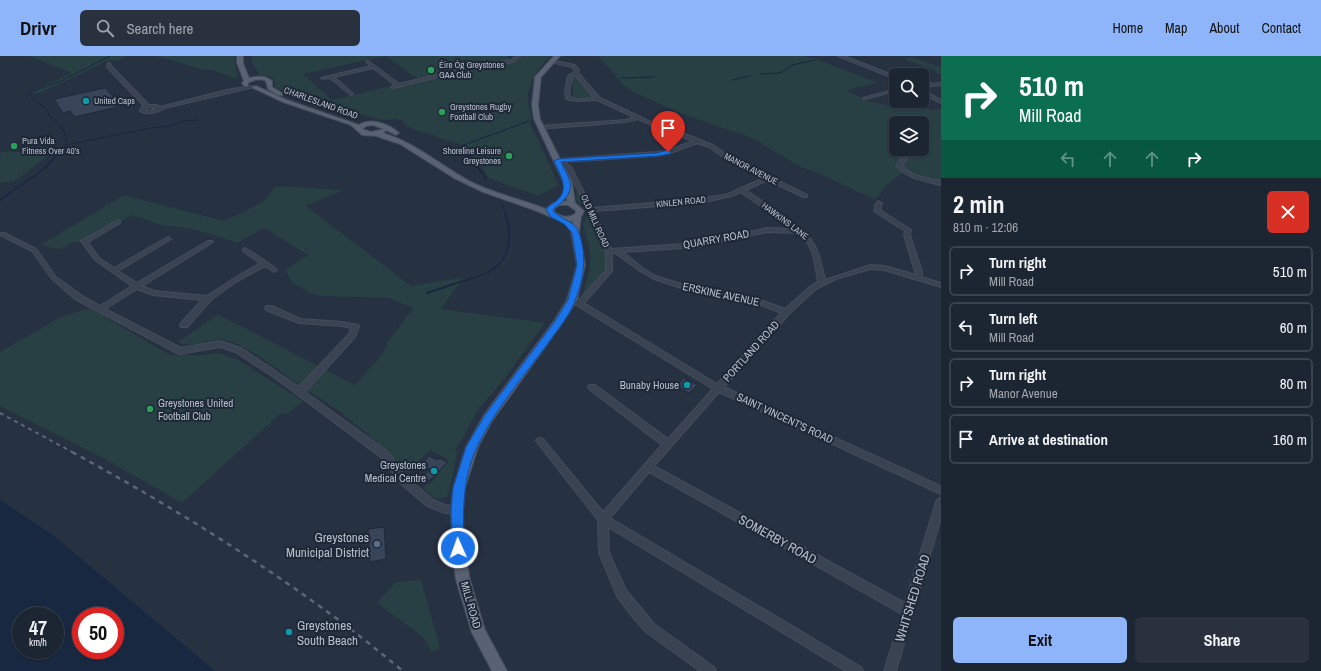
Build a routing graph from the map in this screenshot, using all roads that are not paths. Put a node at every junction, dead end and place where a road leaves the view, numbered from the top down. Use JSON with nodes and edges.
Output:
{"nodes":[{"id":1,"x":240,"y":56,"type":"edge"},
{"id":2,"x":519,"y":56,"type":"edge"},
{"id":3,"x":557,"y":56,"type":"edge"},
{"id":4,"x":840,"y":56,"type":"edge"},
{"id":5,"x":551,"y":61,"type":"junction"},
{"id":6,"x":368,"y":62,"type":"dead end"},
{"id":7,"x":109,"y":64,"type":"dead end"},
{"id":8,"x":373,"y":67,"type":"junction"},
{"id":9,"x":576,"y":73,"type":"junction"},
{"id":10,"x":889,"y":74,"type":"edge"},
{"id":11,"x":253,"y":75,"type":"dead end"},
{"id":12,"x":331,"y":76,"type":"junction"},
{"id":13,"x":261,"y":78,"type":"junction"},
{"id":14,"x":323,"y":78,"type":"dead end"},
{"id":15,"x":246,"y":82,"type":"junction"},
{"id":16,"x":929,"y":83,"type":"edge"},
{"id":17,"x":268,"y":84,"type":"junction"},
{"id":18,"x":941,"y":84,"type":"edge"},
{"id":19,"x":929,"y":85,"type":"edge"},
{"id":20,"x":932,"y":85,"type":"junction"},
{"id":21,"x":399,"y":86,"type":"junction"},
{"id":22,"x":253,"y":87,"type":"junction"},
{"id":23,"x":393,"y":87,"type":"dead end"},
{"id":24,"x":889,"y":92,"type":"edge"},
{"id":25,"x":351,"y":94,"type":"dead end"},
{"id":26,"x":929,"y":96,"type":"edge"},
{"id":27,"x":865,"y":98,"type":"dead end"},
{"id":28,"x":598,"y":99,"type":"junction"},
{"id":29,"x":941,"y":102,"type":"edge"},
{"id":30,"x":157,"y":108,"type":"junction"},
{"id":31,"x":637,"y":118,"type":"junction"},
{"id":32,"x":371,"y":123,"type":"junction"},
{"id":33,"x":653,"y":124,"type":"dead end"},
{"id":34,"x":359,"y":128,"type":"junction"},
{"id":35,"x":385,"y":128,"type":"junction"},
{"id":36,"x":541,"y":128,"type":"junction"},
{"id":37,"x":677,"y":133,"type":"dead end"},
{"id":38,"x":378,"y":134,"type":"junction"},
{"id":39,"x":697,"y":141,"type":"junction"},
{"id":40,"x":906,"y":156,"type":"dead end"},
{"id":41,"x":558,"y":161,"type":"junction"},
{"id":42,"x":768,"y":178,"type":"junction"},
{"id":43,"x":941,"y":183,"type":"edge"},
{"id":44,"x":568,"y":190,"type":"junction"},
{"id":45,"x":742,"y":190,"type":"junction"},
{"id":46,"x":805,"y":196,"type":"dead end"},
{"id":47,"x":879,"y":203,"type":"dead end"},
{"id":48,"x":556,"y":204,"type":"junction"},
{"id":49,"x":571,"y":204,"type":"junction"},
{"id":50,"x":590,"y":210,"type":"junction"},
{"id":51,"x":550,"y":213,"type":"junction"},
{"id":52,"x":577,"y":217,"type":"junction"},
{"id":53,"x":562,"y":219,"type":"junction"},
{"id":54,"x":118,"y":222,"type":"dead end"},
{"id":55,"x":799,"y":231,"type":"junction"},
{"id":56,"x":575,"y":232,"type":"junction"},
{"id":57,"x":2,"y":234,"type":"dead end"},
{"id":58,"x":168,"y":239,"type":"dead end"},
{"id":59,"x":210,"y":242,"type":"dead end"},
{"id":60,"x":245,"y":250,"type":"dead end"},
{"id":61,"x":609,"y":251,"type":"junction"},
{"id":62,"x":617,"y":251,"type":"junction"},
{"id":63,"x":265,"y":263,"type":"junction"},
{"id":64,"x":274,"y":270,"type":"dead end"},
{"id":65,"x":113,"y":271,"type":"junction"},
{"id":66,"x":919,"y":278,"type":"junction"},
{"id":67,"x":822,"y":283,"type":"junction"},
{"id":68,"x":941,"y":285,"type":"edge"},
{"id":69,"x":137,"y":287,"type":"junction"},
{"id":70,"x":208,"y":298,"type":"junction"},
{"id":71,"x":576,"y":301,"type":"junction"},
{"id":72,"x":101,"y":308,"type":"junction"},
{"id":73,"x":269,"y":308,"type":"dead end"},
{"id":74,"x":786,"y":312,"type":"junction"},
{"id":75,"x":184,"y":325,"type":"dead end"},
{"id":76,"x":592,"y":387,"type":"dead end"},
{"id":77,"x":718,"y":388,"type":"junction"},
{"id":78,"x":300,"y":392,"type":"junction"},
{"id":79,"x":540,"y":441,"type":"dead end"},
{"id":80,"x":668,"y":444,"type":"junction"},
{"id":81,"x":648,"y":467,"type":"junction"},
{"id":82,"x":941,"y":490,"type":"edge"},
{"id":83,"x":941,"y":502,"type":"edge"},
{"id":84,"x":457,"y":510,"type":"junction"},
{"id":85,"x":603,"y":519,"type":"junction"},
{"id":86,"x":908,"y":611,"type":"junction"},
{"id":87,"x":500,"y":671,"type":"edge"},
{"id":88,"x":710,"y":671,"type":"edge"},
{"id":89,"x":858,"y":671,"type":"edge"},
{"id":90,"x":890,"y":671,"type":"edge"}],
"edges":[{"from":1,"to":15,"type":"main road"},
{"from":2,"to":21,"type":"street"},
{"from":3,"to":5,"type":"main road"},
{"from":4,"to":10,"type":"street"},
{"from":5,"to":9,"type":"street"},
{"from":5,"to":36,"type":"main road"},
{"from":6,"to":8,"type":"street"},
{"from":7,"to":30,"type":"street"},
{"from":8,"to":12,"type":"street"},
{"from":8,"to":21,"type":"street"},
{"from":9,"to":28,"type":"street"},
{"from":9,"to":28,"type":"street"},
{"from":11,"to":13,"type":"main road"},
{"from":12,"to":14,"type":"street"},
{"from":12,"to":25,"type":"street"},
{"from":13,"to":15,"type":"main road"},
{"from":13,"to":17,"type":"main road","name":"CHARLESLAND ROAD"},
{"from":15,"to":22,"type":"main road","name":"CHARLESLAND ROAD"},
{"from":15,"to":30,"type":"street"},
{"from":16,"to":20,"type":"street"},
{"from":17,"to":22,"type":"main road"},
{"from":17,"to":32,"type":"main road","name":"CHARLESLAND ROAD"},
{"from":18,"to":20,"type":"street"},
{"from":19,"to":20,"type":"street"},
{"from":21,"to":23,"type":"street"},
{"from":22,"to":30,"type":"street"},
{"from":22,"to":34,"type":"main road","name":"CHARLESLAND ROAD"},
{"from":24,"to":27,"type":"street"},
{"from":26,"to":29,"type":"street"},
{"from":28,"to":31,"type":"street"},
{"from":31,"to":33,"type":"street"},
{"from":31,"to":36,"type":"street"},
{"from":32,"to":34,"type":"main road"},
{"from":32,"to":35,"type":"main road","name":"CHARLESLAND ROAD"},
{"from":34,"to":38,"type":"main road","name":"CHARLESLAND ROAD"},
{"from":35,"to":38,"type":"main road"},
{"from":35,"to":48,"type":"main road"},
{"from":36,"to":41,"type":"main road"},
{"from":37,"to":39,"type":"street","name":"MANOR AVENUE"},
{"from":38,"to":51,"type":"main road"},
{"from":39,"to":41,"type":"street"},
{"from":39,"to":42,"type":"street","name":"MANOR AVENUE"},
{"from":40,"to":43,"type":"street"},
{"from":41,"to":44,"type":"main road"},
{"from":41,"to":50,"type":"street","name":"OLD MILL ROAD"},
{"from":42,"to":45,"type":"street","name":"KINLEN ROAD"},
{"from":42,"to":46,"type":"street","name":"MANOR AVENUE"},
{"from":44,"to":48,"type":"main road"},
{"from":44,"to":49,"type":"main road"},
{"from":45,"to":50,"type":"street","name":"KINLEN ROAD"},
{"from":45,"to":55,"type":"street","name":"HAWKINS LANE"},
{"from":47,"to":66,"type":"street"},
{"from":48,"to":49,"type":"main road"},
{"from":48,"to":51,"type":"main road"},
{"from":49,"to":52,"type":"main road"},
{"from":50,"to":61,"type":"street","name":"OLD MILL ROAD"},
{"from":51,"to":53,"type":"main road"},
{"from":52,"to":53,"type":"main road"},
{"from":52,"to":56,"type":"main road","name":"MILL ROAD"},
{"from":53,"to":56,"type":"main road"},
{"from":54,"to":65,"type":"street"},
{"from":55,"to":62,"type":"street","name":"QUARRY ROAD"},
{"from":55,"to":67,"type":"street","name":"HAWKINS LANE"},
{"from":56,"to":71,"type":"main road","name":"MILL ROAD"},
{"from":57,"to":72,"type":"street"},
{"from":58,"to":65,"type":"street"},
{"from":59,"to":69,"type":"street"},
{"from":60,"to":63,"type":"street"},
{"from":61,"to":62,"type":"street","name":"QUARRY ROAD"},
{"from":61,"to":71,"type":"street","name":"OLD MILL ROAD"},
{"from":62,"to":74,"type":"street","name":"ERSKINE AVENUE"},
{"from":63,"to":64,"type":"street"},
{"from":63,"to":70,"type":"street"},
{"from":65,"to":69,"type":"street"},
{"from":66,"to":67,"type":"street","name":"PORTLAND ROAD"},
{"from":66,"to":68,"type":"street","name":"PORTLAND ROAD"},
{"from":67,"to":74,"type":"street","name":"PORTLAND ROAD"},
{"from":69,"to":70,"type":"street"},
{"from":69,"to":72,"type":"street"},
{"from":70,"to":75,"type":"street"},
{"from":71,"to":77,"type":"street","name":"SAINT VINCENT'S ROAD"},
{"from":71,"to":84,"type":"main road","name":"MILL ROAD"},
{"from":72,"to":78,"type":"street"},
{"from":73,"to":78,"type":"street"},
{"from":74,"to":77,"type":"street","name":"PORTLAND ROAD"},
{"from":76,"to":80,"type":"street"},
{"from":77,"to":80,"type":"street","name":"PORTLAND ROAD"},
{"from":77,"to":82,"type":"street","name":"SAINT VINCENT'S ROAD"},
{"from":78,"to":84,"type":"street"},
{"from":79,"to":85,"type":"street"},
{"from":80,"to":81,"type":"street","name":"PORTLAND ROAD"},
{"from":81,"to":85,"type":"street","name":"PORTLAND ROAD"},
{"from":81,"to":86,"type":"street","name":"SOMERBY ROAD"},
{"from":83,"to":86,"type":"street","name":"WHITSHED ROAD"},
{"from":84,"to":87,"type":"main road","name":"MILL ROAD"},
{"from":85,"to":88,"type":"street"},
{"from":85,"to":89,"type":"street"},
{"from":86,"to":90,"type":"street","name":"WHITSHED ROAD"}]}
